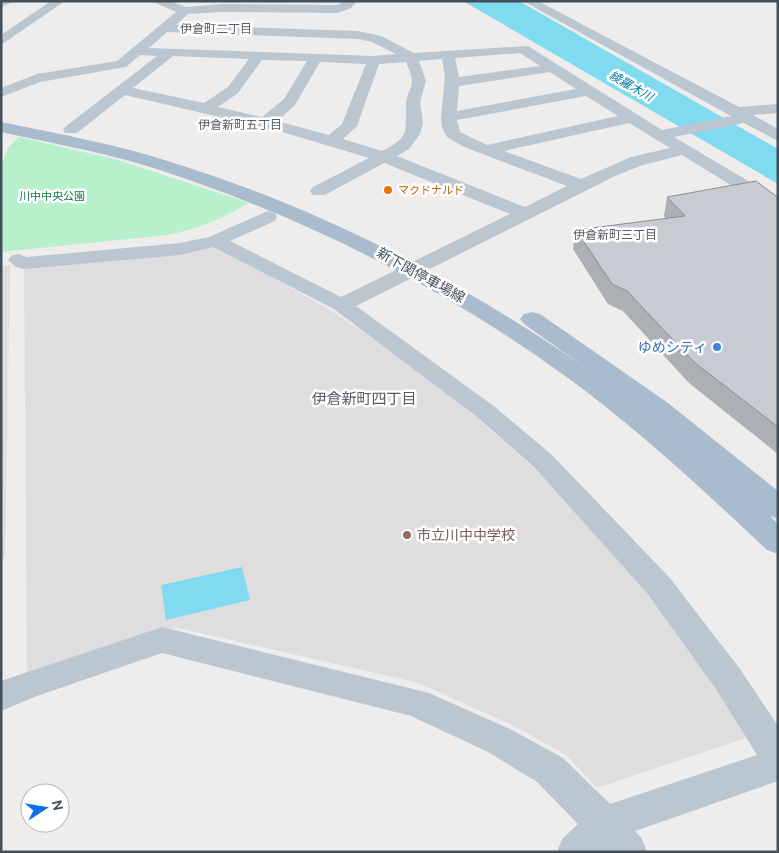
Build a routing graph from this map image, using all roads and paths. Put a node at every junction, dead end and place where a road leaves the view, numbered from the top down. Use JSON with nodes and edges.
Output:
{"nodes":[{"id":1,"x":7,"y":1,"type":"edge"},
{"id":2,"x":59,"y":1,"type":"edge"},
{"id":3,"x":157,"y":1,"type":"edge"},
{"id":4,"x":351,"y":1,"type":"edge"},
{"id":5,"x":530,"y":1,"type":"edge"},
{"id":6,"x":1,"y":5,"type":"edge"},
{"id":7,"x":226,"y":5,"type":"edge"},
{"id":8,"x":185,"y":11,"type":"junction"},
{"id":9,"x":164,"y":28,"type":"junction"},
{"id":10,"x":331,"y":36,"type":"junction"},
{"id":11,"x":1,"y":41,"type":"edge"},
{"id":12,"x":136,"y":51,"type":"junction"},
{"id":13,"x":170,"y":52,"type":"junction"},
{"id":14,"x":447,"y":54,"type":"junction"},
{"id":15,"x":258,"y":56,"type":"junction"},
{"id":16,"x":411,"y":57,"type":"junction"},
{"id":17,"x":316,"y":58,"type":"junction"},
{"id":18,"x":340,"y":59,"type":"junction"},
{"id":19,"x":374,"y":60,"type":"junction"},
{"id":20,"x":551,"y":68,"type":"junction"},
{"id":21,"x":454,"y":82,"type":"junction"},
{"id":22,"x":1,"y":83,"type":"edge"},
{"id":23,"x":23,"y":84,"type":"junction"},
{"id":24,"x":123,"y":90,"type":"junction"},
{"id":25,"x":589,"y":91,"type":"junction"},
{"id":26,"x":1,"y":93,"type":"edge"},
{"id":27,"x":207,"y":108,"type":"junction"},
{"id":28,"x":778,"y":108,"type":"edge"},
{"id":29,"x":738,"y":115,"type":"junction"},
{"id":30,"x":449,"y":117,"type":"junction"},
{"id":31,"x":1,"y":118,"type":"edge"},
{"id":32,"x":631,"y":118,"type":"junction"},
{"id":33,"x":266,"y":122,"type":"junction"},
{"id":34,"x":1,"y":128,"type":"edge"},
{"id":35,"x":71,"y":130,"type":"junction"},
{"id":36,"x":659,"y":135,"type":"junction"},
{"id":37,"x":778,"y":136,"type":"edge"},
{"id":38,"x":332,"y":140,"type":"junction"},
{"id":39,"x":486,"y":150,"type":"junction"},
{"id":40,"x":683,"y":150,"type":"junction"},
{"id":41,"x":383,"y":156,"type":"junction"},
{"id":42,"x":581,"y":185,"type":"junction"},
{"id":43,"x":318,"y":191,"type":"dead end"},
{"id":44,"x":778,"y":209,"type":"edge"},
{"id":45,"x":526,"y":214,"type":"junction"},
{"id":46,"x":268,"y":217,"type":"dead end"},
{"id":47,"x":215,"y":241,"type":"junction"},
{"id":48,"x":18,"y":260,"type":"dead end"},
{"id":49,"x":424,"y":265,"type":"junction"},
{"id":50,"x":341,"y":305,"type":"junction"},
{"id":51,"x":778,"y":508,"type":"edge"},
{"id":52,"x":778,"y":542,"type":"edge"},
{"id":53,"x":1,"y":697,"type":"edge"},
{"id":54,"x":778,"y":757,"type":"edge"},
{"id":55,"x":778,"y":765,"type":"edge"},
{"id":56,"x":604,"y":824,"type":"junction"},
{"id":57,"x":576,"y":852,"type":"edge"},
{"id":58,"x":628,"y":852,"type":"edge"}],
"edges":[{"from":1,"to":6,"type":"street"},
{"from":2,"to":11,"type":"street"},
{"from":3,"to":8,"type":"street"},
{"from":4,"to":7,"type":"street"},
{"from":5,"to":29,"type":"street"},
{"from":7,"to":8,"type":"street"},
{"from":8,"to":9,"type":"street"},
{"from":9,"to":10,"type":"street"},
{"from":9,"to":12,"type":"street"},
{"from":10,"to":16,"type":"street"},
{"from":10,"to":18,"type":"street"},
{"from":12,"to":13,"type":"street"},
{"from":12,"to":23,"type":"street"},
{"from":13,"to":15,"type":"street"},
{"from":13,"to":24,"type":"street"},
{"from":14,"to":16,"type":"street"},
{"from":14,"to":20,"type":"street"},
{"from":14,"to":21,"type":"street"},
{"from":15,"to":17,"type":"street"},
{"from":15,"to":27,"type":"street"},
{"from":16,"to":19,"type":"street"},
{"from":16,"to":41,"type":"street"},
{"from":17,"to":18,"type":"street"},
{"from":17,"to":33,"type":"street"},
{"from":18,"to":19,"type":"street"},
{"from":19,"to":38,"type":"street"},
{"from":20,"to":21,"type":"street"},
{"from":20,"to":25,"type":"street"},
{"from":21,"to":30,"type":"street"},
{"from":22,"to":23,"type":"street"},
{"from":23,"to":26,"type":"street"},
{"from":24,"to":27,"type":"street"},
{"from":24,"to":35,"type":"street"},
{"from":25,"to":30,"type":"street"},
{"from":25,"to":32,"type":"street"},
{"from":27,"to":33,"type":"street"},
{"from":28,"to":29,"type":"street"},
{"from":29,"to":36,"type":"street"},
{"from":29,"to":37,"type":"street"},
{"from":30,"to":39,"type":"street"},
{"from":31,"to":35,"type":"main road","name":"新下関停車場線"},
{"from":32,"to":36,"type":"street"},
{"from":32,"to":39,"type":"street"},
{"from":33,"to":38,"type":"street"},
{"from":34,"to":49,"type":"main road","name":"新下関停車場線"},
{"from":35,"to":49,"type":"main road","name":"新下関停車場線"},
{"from":36,"to":40,"type":"street"},
{"from":38,"to":41,"type":"street"},
{"from":39,"to":42,"type":"street"},
{"from":40,"to":42,"type":"street"},
{"from":40,"to":44,"type":"street"},
{"from":41,"to":43,"type":"street"},
{"from":41,"to":45,"type":"street"},
{"from":42,"to":45,"type":"street"},
{"from":45,"to":49,"type":"street"},
{"from":46,"to":47,"type":"street"},
{"from":47,"to":48,"type":"street"},
{"from":47,"to":50,"type":"street"},
{"from":49,"to":50,"type":"street"},
{"from":49,"to":51,"type":"main road","name":"新下関停車場線"},
{"from":49,"to":52,"type":"main road","name":"新下関停車場線"},
{"from":50,"to":54,"type":"street"},
{"from":53,"to":56,"type":"street"},
{"from":55,"to":56,"type":"street"},
{"from":56,"to":57,"type":"street"},
{"from":56,"to":58,"type":"street"}]}
